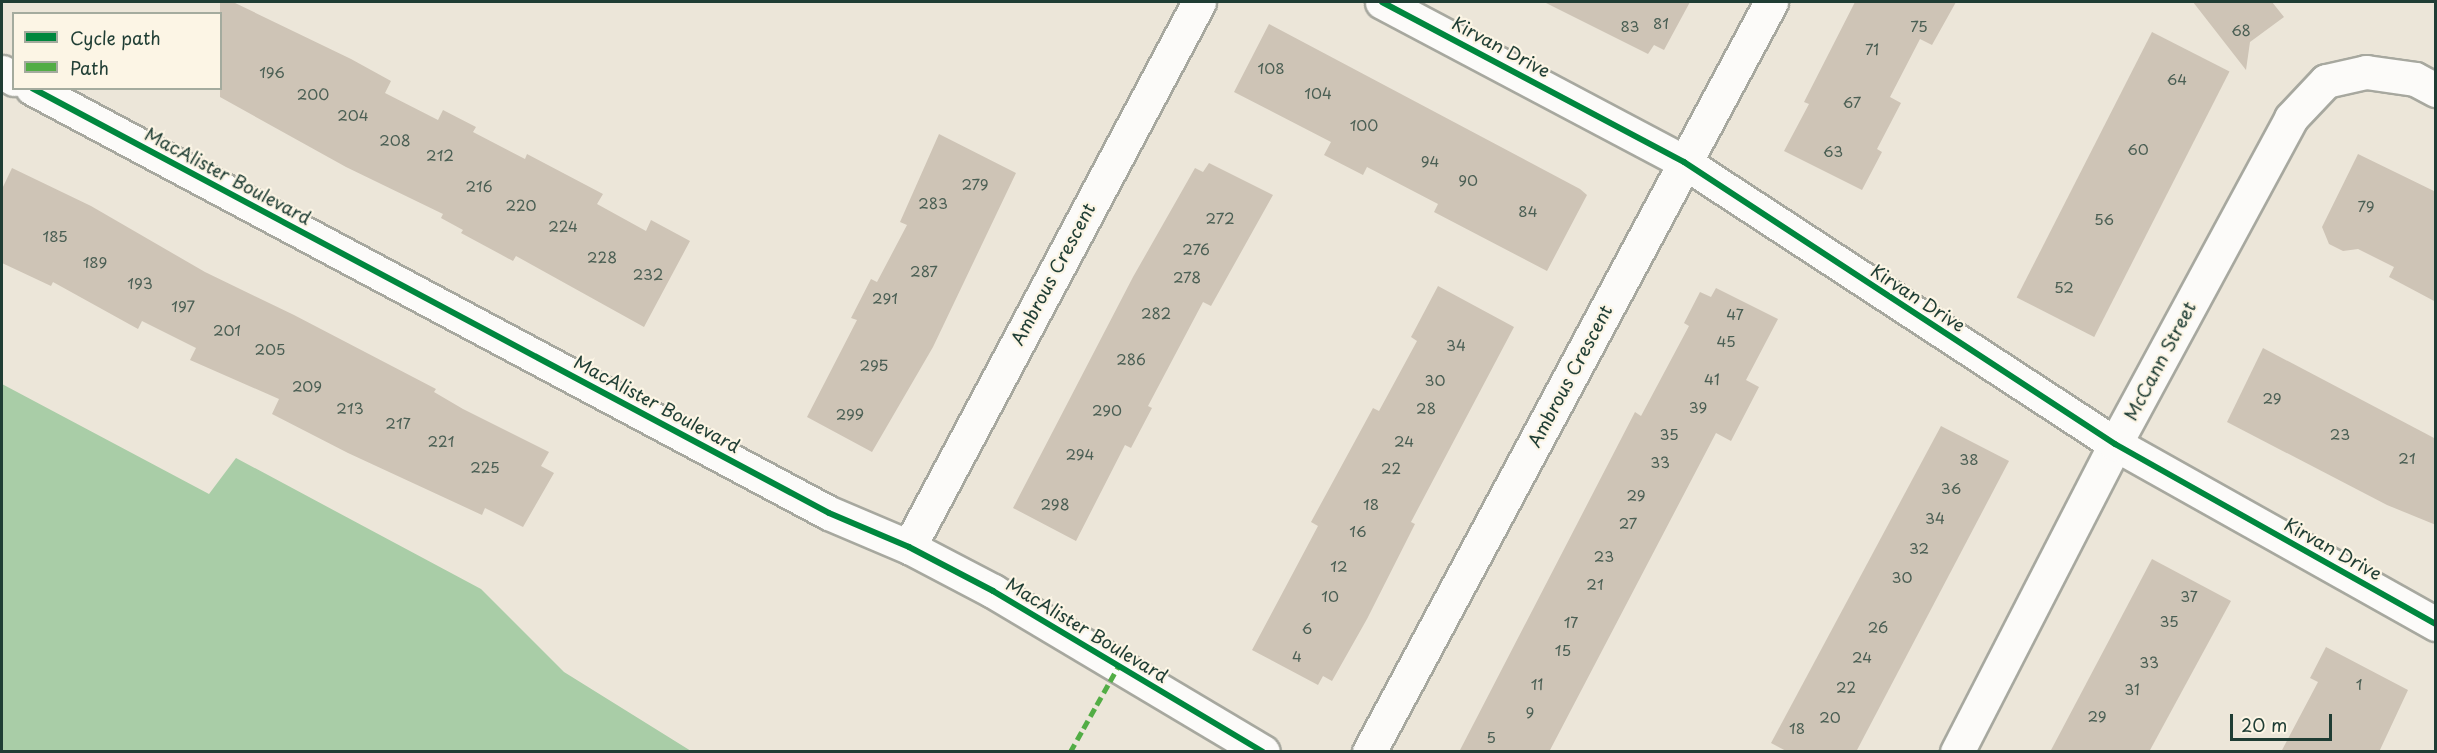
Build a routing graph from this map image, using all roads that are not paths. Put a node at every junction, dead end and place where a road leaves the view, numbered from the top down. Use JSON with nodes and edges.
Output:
{"nodes":[{"id":1,"x":1199,"y":2,"type":"edge"},
{"id":2,"x":1382,"y":2,"type":"edge"},
{"id":3,"x":1771,"y":2,"type":"edge"},
{"id":4,"x":36,"y":90,"type":"edge"},
{"id":5,"x":2436,"y":90,"type":"edge"},
{"id":6,"x":1684,"y":162,"type":"junction"},
{"id":7,"x":2115,"y":444,"type":"junction"},
{"id":8,"x":909,"y":547,"type":"junction"},
{"id":9,"x":2436,"y":624,"type":"edge"},
{"id":10,"x":1263,"y":752,"type":"edge"},
{"id":11,"x":1369,"y":752,"type":"edge"},
{"id":12,"x":1957,"y":752,"type":"edge"}],
"edges":[{"from":1,"to":8,"type":"street","name":"Ambrous Crescent"},
{"from":2,"to":6,"type":"street","name":"Kirvan Drive"},
{"from":3,"to":6,"type":"street","name":"Ambrous Crescent"},
{"from":4,"to":8,"type":"street","name":"MacAlister Boulevard"},
{"from":5,"to":7,"type":"street","name":"McCann Street"},
{"from":6,"to":7,"type":"street","name":"Kirvan Drive"},
{"from":6,"to":11,"type":"street","name":"Ambrous Crescent"},
{"from":7,"to":9,"type":"street","name":"Kirvan Drive"},
{"from":7,"to":12,"type":"street","name":"McCann Street"},
{"from":8,"to":10,"type":"street","name":"MacAlister Boulevard"}]}
